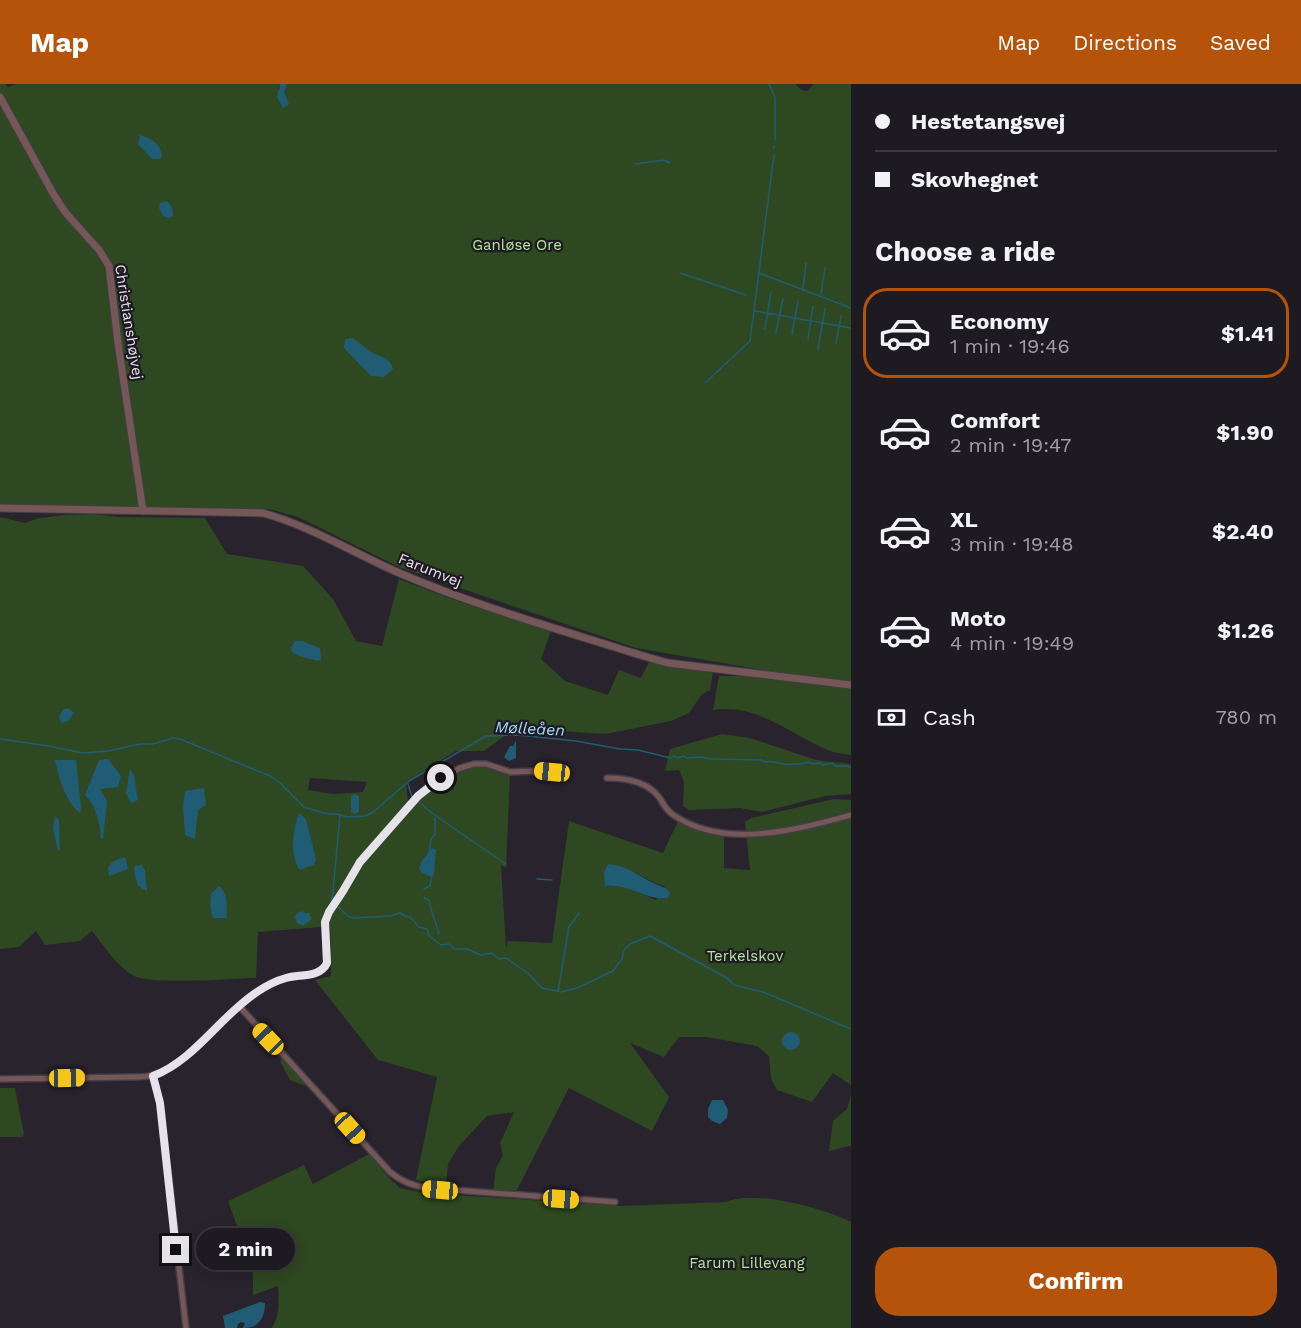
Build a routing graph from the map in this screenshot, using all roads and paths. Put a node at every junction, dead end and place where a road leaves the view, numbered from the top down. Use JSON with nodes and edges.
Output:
{"nodes":[{"id":1,"x":0,"y":97,"type":"edge"},
{"id":2,"x":0,"y":508,"type":"edge"},
{"id":3,"x":143,"y":511,"type":"junction"},
{"id":4,"x":851,"y":685,"type":"edge"},
{"id":5,"x":558,"y":773,"type":"dead end"},
{"id":6,"x":607,"y":778,"type":"dead end"},
{"id":7,"x":851,"y":815,"type":"edge"},
{"id":8,"x":239,"y":1006,"type":"junction"},
{"id":9,"x":153,"y":1076,"type":"junction"},
{"id":10,"x":0,"y":1079,"type":"edge"},
{"id":11,"x":615,"y":1203,"type":"dead end"},
{"id":12,"x":186,"y":1328,"type":"edge"}],
"edges":[{"from":1,"to":3,"type":"street","name":"Christianshøjvej"},
{"from":2,"to":3,"type":"street","name":"Farumvej"},
{"from":3,"to":4,"type":"street","name":"Farumvej"},
{"from":5,"to":8,"type":"street"},
{"from":6,"to":7,"type":"street"},
{"from":8,"to":9,"type":"street"},
{"from":8,"to":11,"type":"street"},
{"from":9,"to":10,"type":"street"},
{"from":9,"to":12,"type":"street"}]}
